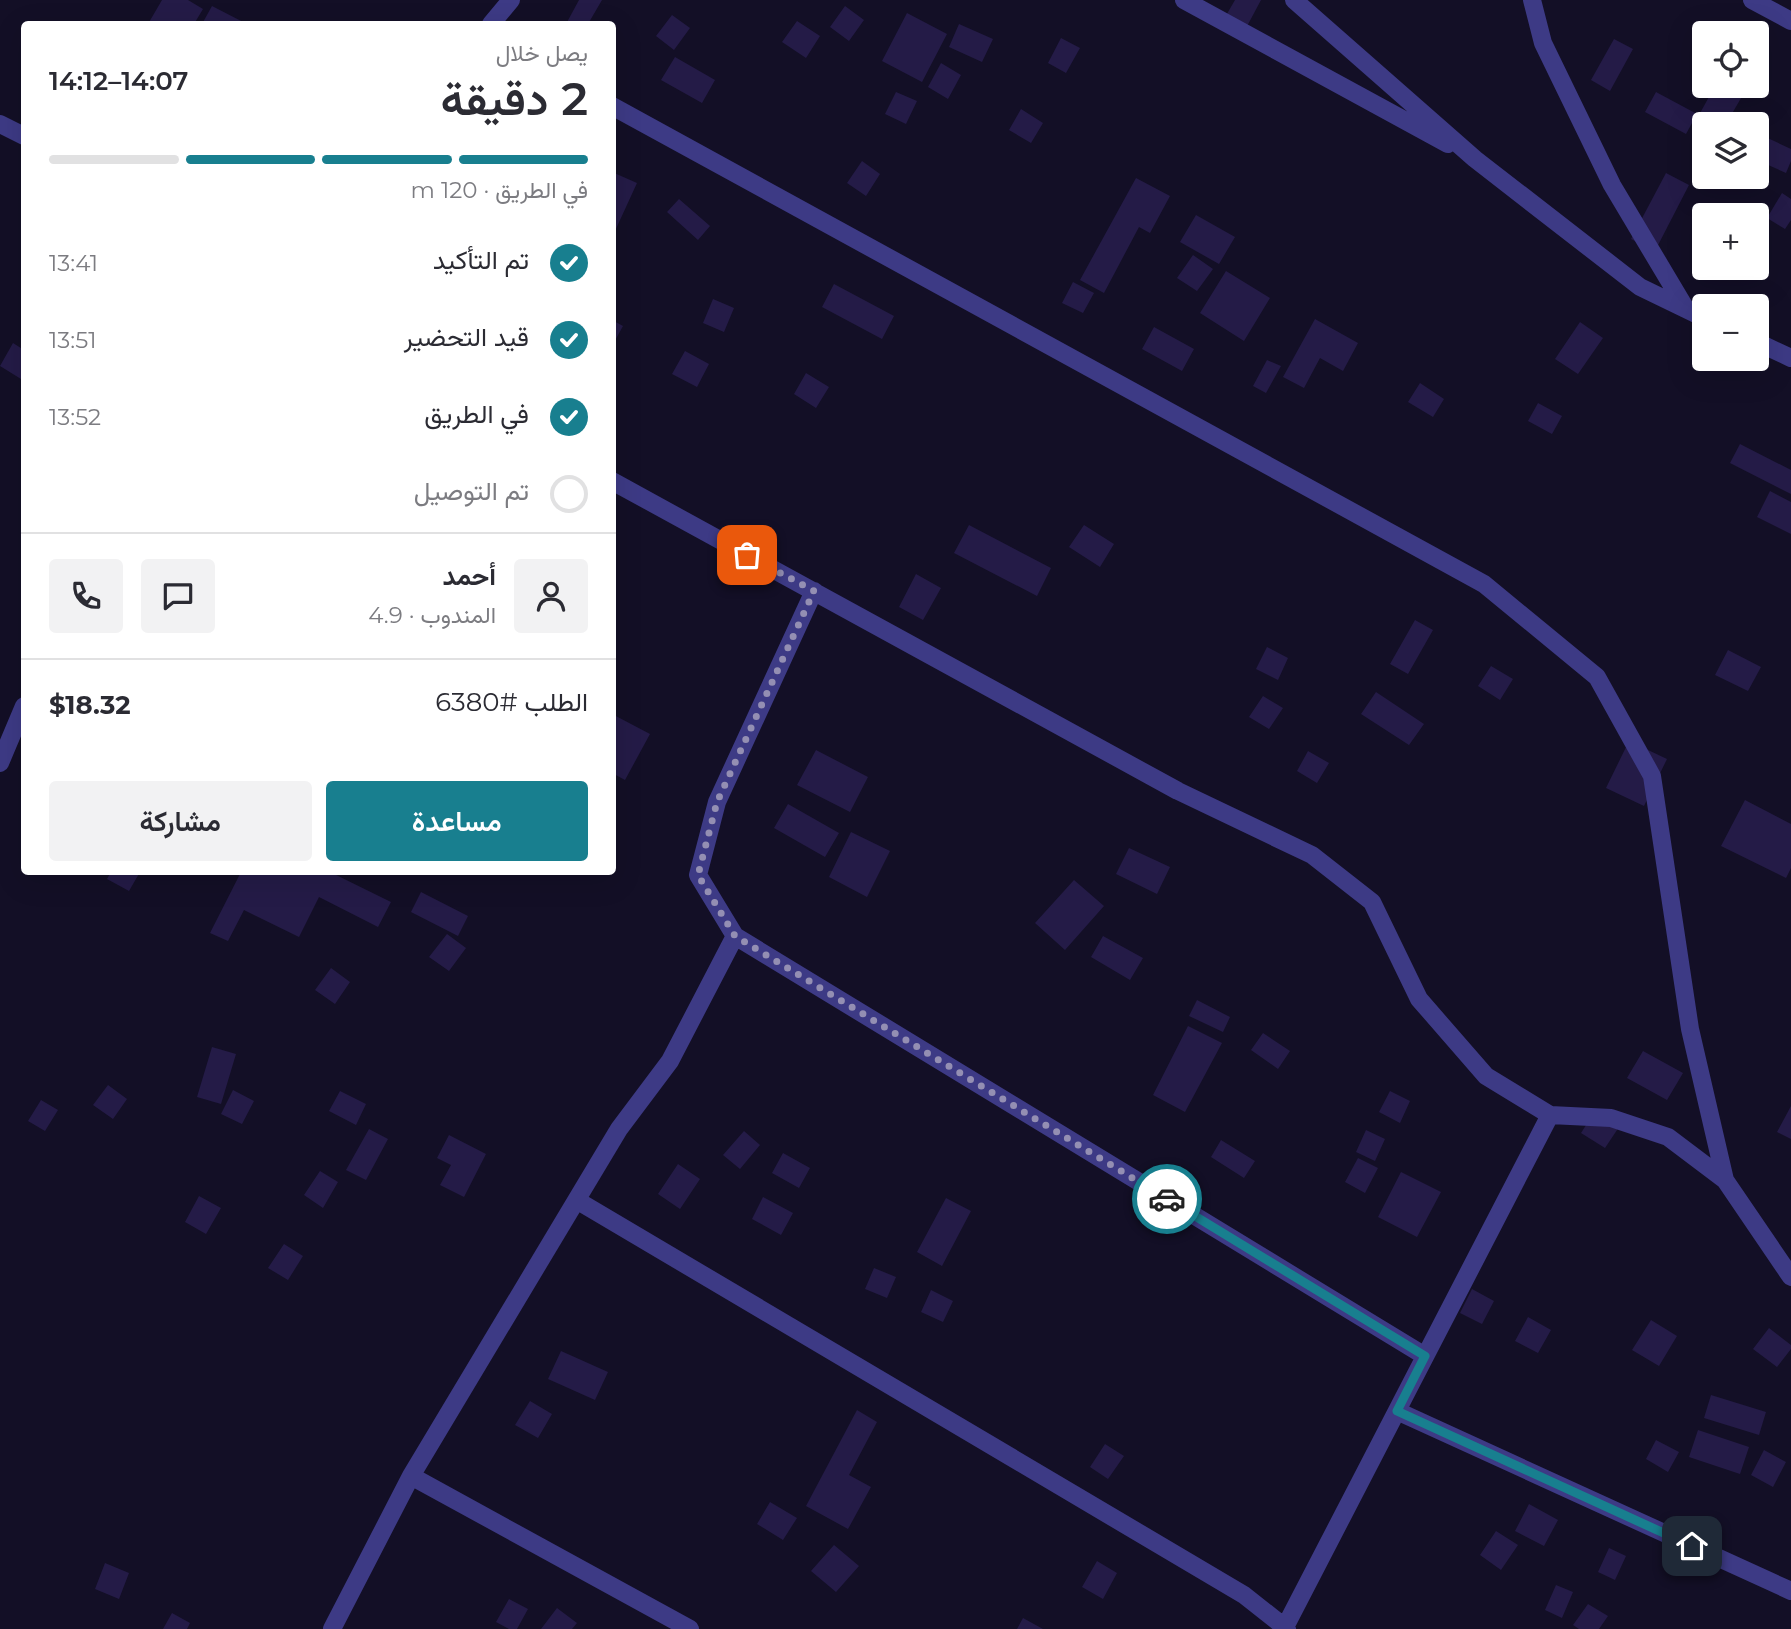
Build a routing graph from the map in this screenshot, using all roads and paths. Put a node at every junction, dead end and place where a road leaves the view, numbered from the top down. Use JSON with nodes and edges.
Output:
{"nodes":[{"id":1,"x":511,"y":0,"type":"edge"},
{"id":2,"x":1184,"y":0,"type":"edge"},
{"id":3,"x":1294,"y":0,"type":"edge"},
{"id":4,"x":1532,"y":0,"type":"edge"},
{"id":5,"x":1752,"y":0,"type":"edge"},
{"id":6,"x":494,"y":21,"type":"edge"},
{"id":7,"x":1791,"y":21,"type":"edge"},
{"id":8,"x":616,"y":108,"type":"edge"},
{"id":9,"x":0,"y":124,"type":"edge"},
{"id":10,"x":21,"y":134,"type":"edge"},
{"id":11,"x":1475,"y":159,"type":"junction"},
{"id":12,"x":1687,"y":309,"type":"junction"},
{"id":13,"x":1692,"y":312,"type":"edge"},
{"id":14,"x":1769,"y":348,"type":"edge"},
{"id":15,"x":1791,"y":358,"type":"edge"},
{"id":16,"x":616,"y":483,"type":"edge"},
{"id":17,"x":814,"y":591,"type":"junction"},
{"id":18,"x":21,"y":713,"type":"edge"},
{"id":19,"x":0,"y":763,"type":"edge"},
{"id":20,"x":735,"y":936,"type":"junction"},
{"id":21,"x":1550,"y":1115,"type":"junction"},
{"id":22,"x":1726,"y":1180,"type":"junction"},
{"id":23,"x":578,"y":1201,"type":"junction"},
{"id":24,"x":1791,"y":1277,"type":"edge"},
{"id":25,"x":1425,"y":1356,"type":"junction"},
{"id":26,"x":1397,"y":1411,"type":"junction"},
{"id":27,"x":411,"y":1476,"type":"junction"},
{"id":28,"x":1791,"y":1591,"type":"edge"},
{"id":29,"x":1285,"y":1628,"type":"edge"},
{"id":30,"x":332,"y":1629,"type":"edge"},
{"id":31,"x":690,"y":1629,"type":"edge"}],
"edges":[{"from":1,"to":6,"type":"street"},
{"from":2,"to":11,"type":"street"},
{"from":3,"to":11,"type":"street"},
{"from":4,"to":12,"type":"street"},
{"from":5,"to":7,"type":"street"},
{"from":8,"to":22,"type":"street"},
{"from":9,"to":10,"type":"street"},
{"from":11,"to":12,"type":"street"},
{"from":12,"to":13,"type":"street"},
{"from":14,"to":15,"type":"street"},
{"from":16,"to":17,"type":"street"},
{"from":17,"to":20,"type":"street"},
{"from":17,"to":21,"type":"street"},
{"from":18,"to":19,"type":"street"},
{"from":20,"to":23,"type":"street"},
{"from":20,"to":25,"type":"street"},
{"from":21,"to":22,"type":"street"},
{"from":21,"to":25,"type":"street"},
{"from":22,"to":24,"type":"street"},
{"from":23,"to":27,"type":"street"},
{"from":23,"to":29,"type":"street"},
{"from":25,"to":26,"type":"street"},
{"from":26,"to":28,"type":"street"},
{"from":26,"to":29,"type":"street"},
{"from":27,"to":30,"type":"street"},
{"from":27,"to":31,"type":"street"}]}
